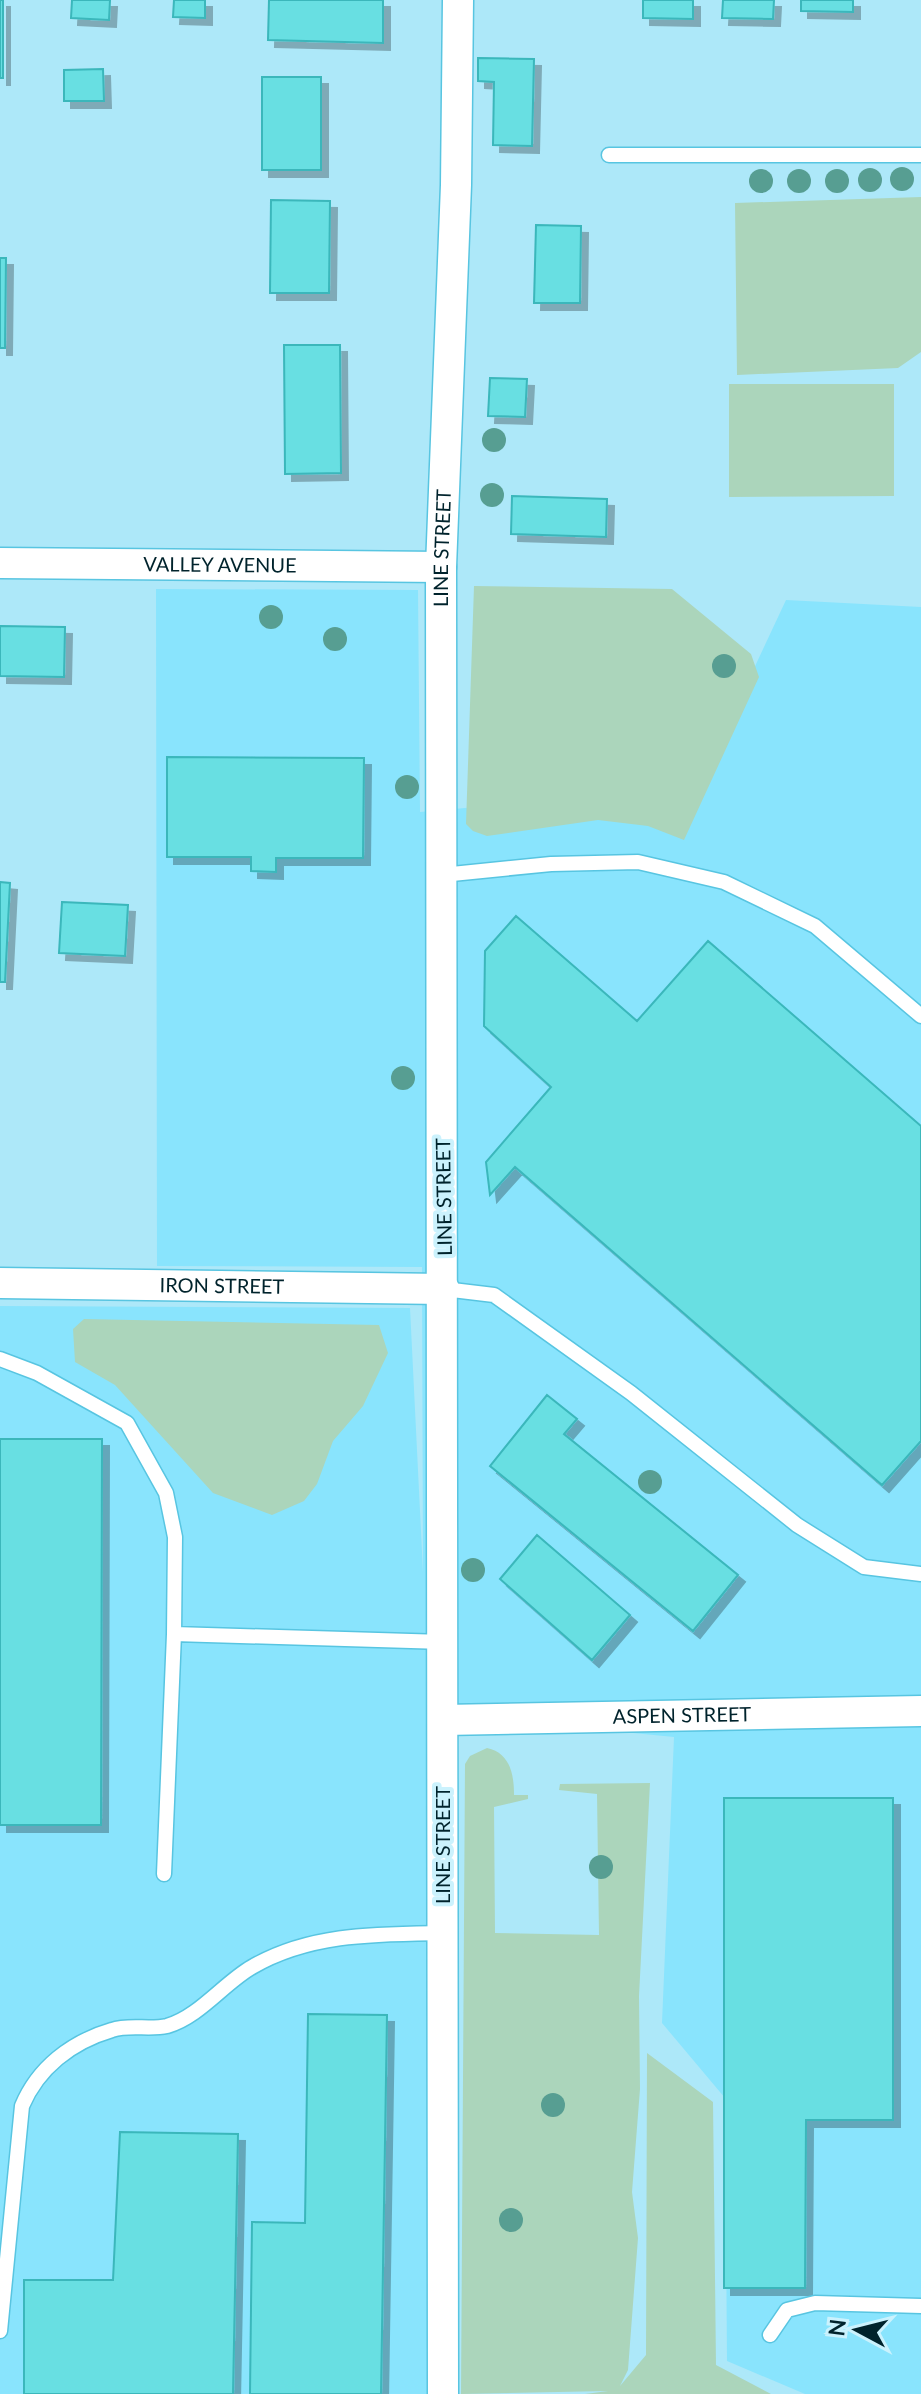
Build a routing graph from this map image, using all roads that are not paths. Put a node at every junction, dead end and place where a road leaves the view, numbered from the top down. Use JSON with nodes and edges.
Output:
{"nodes":[{"id":1,"x":458,"y":0,"type":"edge"},
{"id":2,"x":609,"y":155,"type":"dead end"},
{"id":3,"x":921,"y":155,"type":"edge"},
{"id":4,"x":0,"y":563,"type":"edge"},
{"id":5,"x":441,"y":567,"type":"junction"},
{"id":6,"x":442,"y":875,"type":"junction"},
{"id":7,"x":921,"y":1016,"type":"edge"},
{"id":8,"x":0,"y":1283,"type":"edge"},
{"id":9,"x":444,"y":1289,"type":"junction"},
{"id":10,"x":0,"y":1359,"type":"edge"},
{"id":11,"x":921,"y":1574,"type":"edge"},
{"id":12,"x":174,"y":1634,"type":"junction"},
{"id":13,"x":444,"y":1642,"type":"junction"},
{"id":14,"x":921,"y":1711,"type":"edge"},
{"id":15,"x":444,"y":1720,"type":"junction"},
{"id":16,"x":164,"y":1874,"type":"dead end"},
{"id":17,"x":443,"y":1933,"type":"junction"},
{"id":18,"x":921,"y":2306,"type":"edge"},
{"id":19,"x":0,"y":2331,"type":"edge"},
{"id":20,"x":770,"y":2335,"type":"dead end"},
{"id":21,"x":443,"y":2394,"type":"edge"}],
"edges":[{"from":1,"to":5,"type":"street","name":"LINE STREET"},
{"from":2,"to":3,"type":"lane"},
{"from":4,"to":5,"type":"street","name":"VALLEY AVENUE"},
{"from":5,"to":6,"type":"street","name":"LINE STREET"},
{"from":6,"to":7,"type":"lane"},
{"from":6,"to":9,"type":"street","name":"LINE STREET"},
{"from":8,"to":9,"type":"street","name":"IRON STREET"},
{"from":9,"to":11,"type":"lane"},
{"from":9,"to":13,"type":"street","name":"LINE STREET"},
{"from":10,"to":12,"type":"lane"},
{"from":12,"to":13,"type":"lane"},
{"from":12,"to":16,"type":"lane"},
{"from":13,"to":15,"type":"street","name":"LINE STREET"},
{"from":14,"to":15,"type":"street","name":"ASPEN STREET"},
{"from":15,"to":17,"type":"street","name":"LINE STREET"},
{"from":17,"to":19,"type":"lane"},
{"from":17,"to":21,"type":"street","name":"LINE STREET"},
{"from":18,"to":20,"type":"lane"}]}
